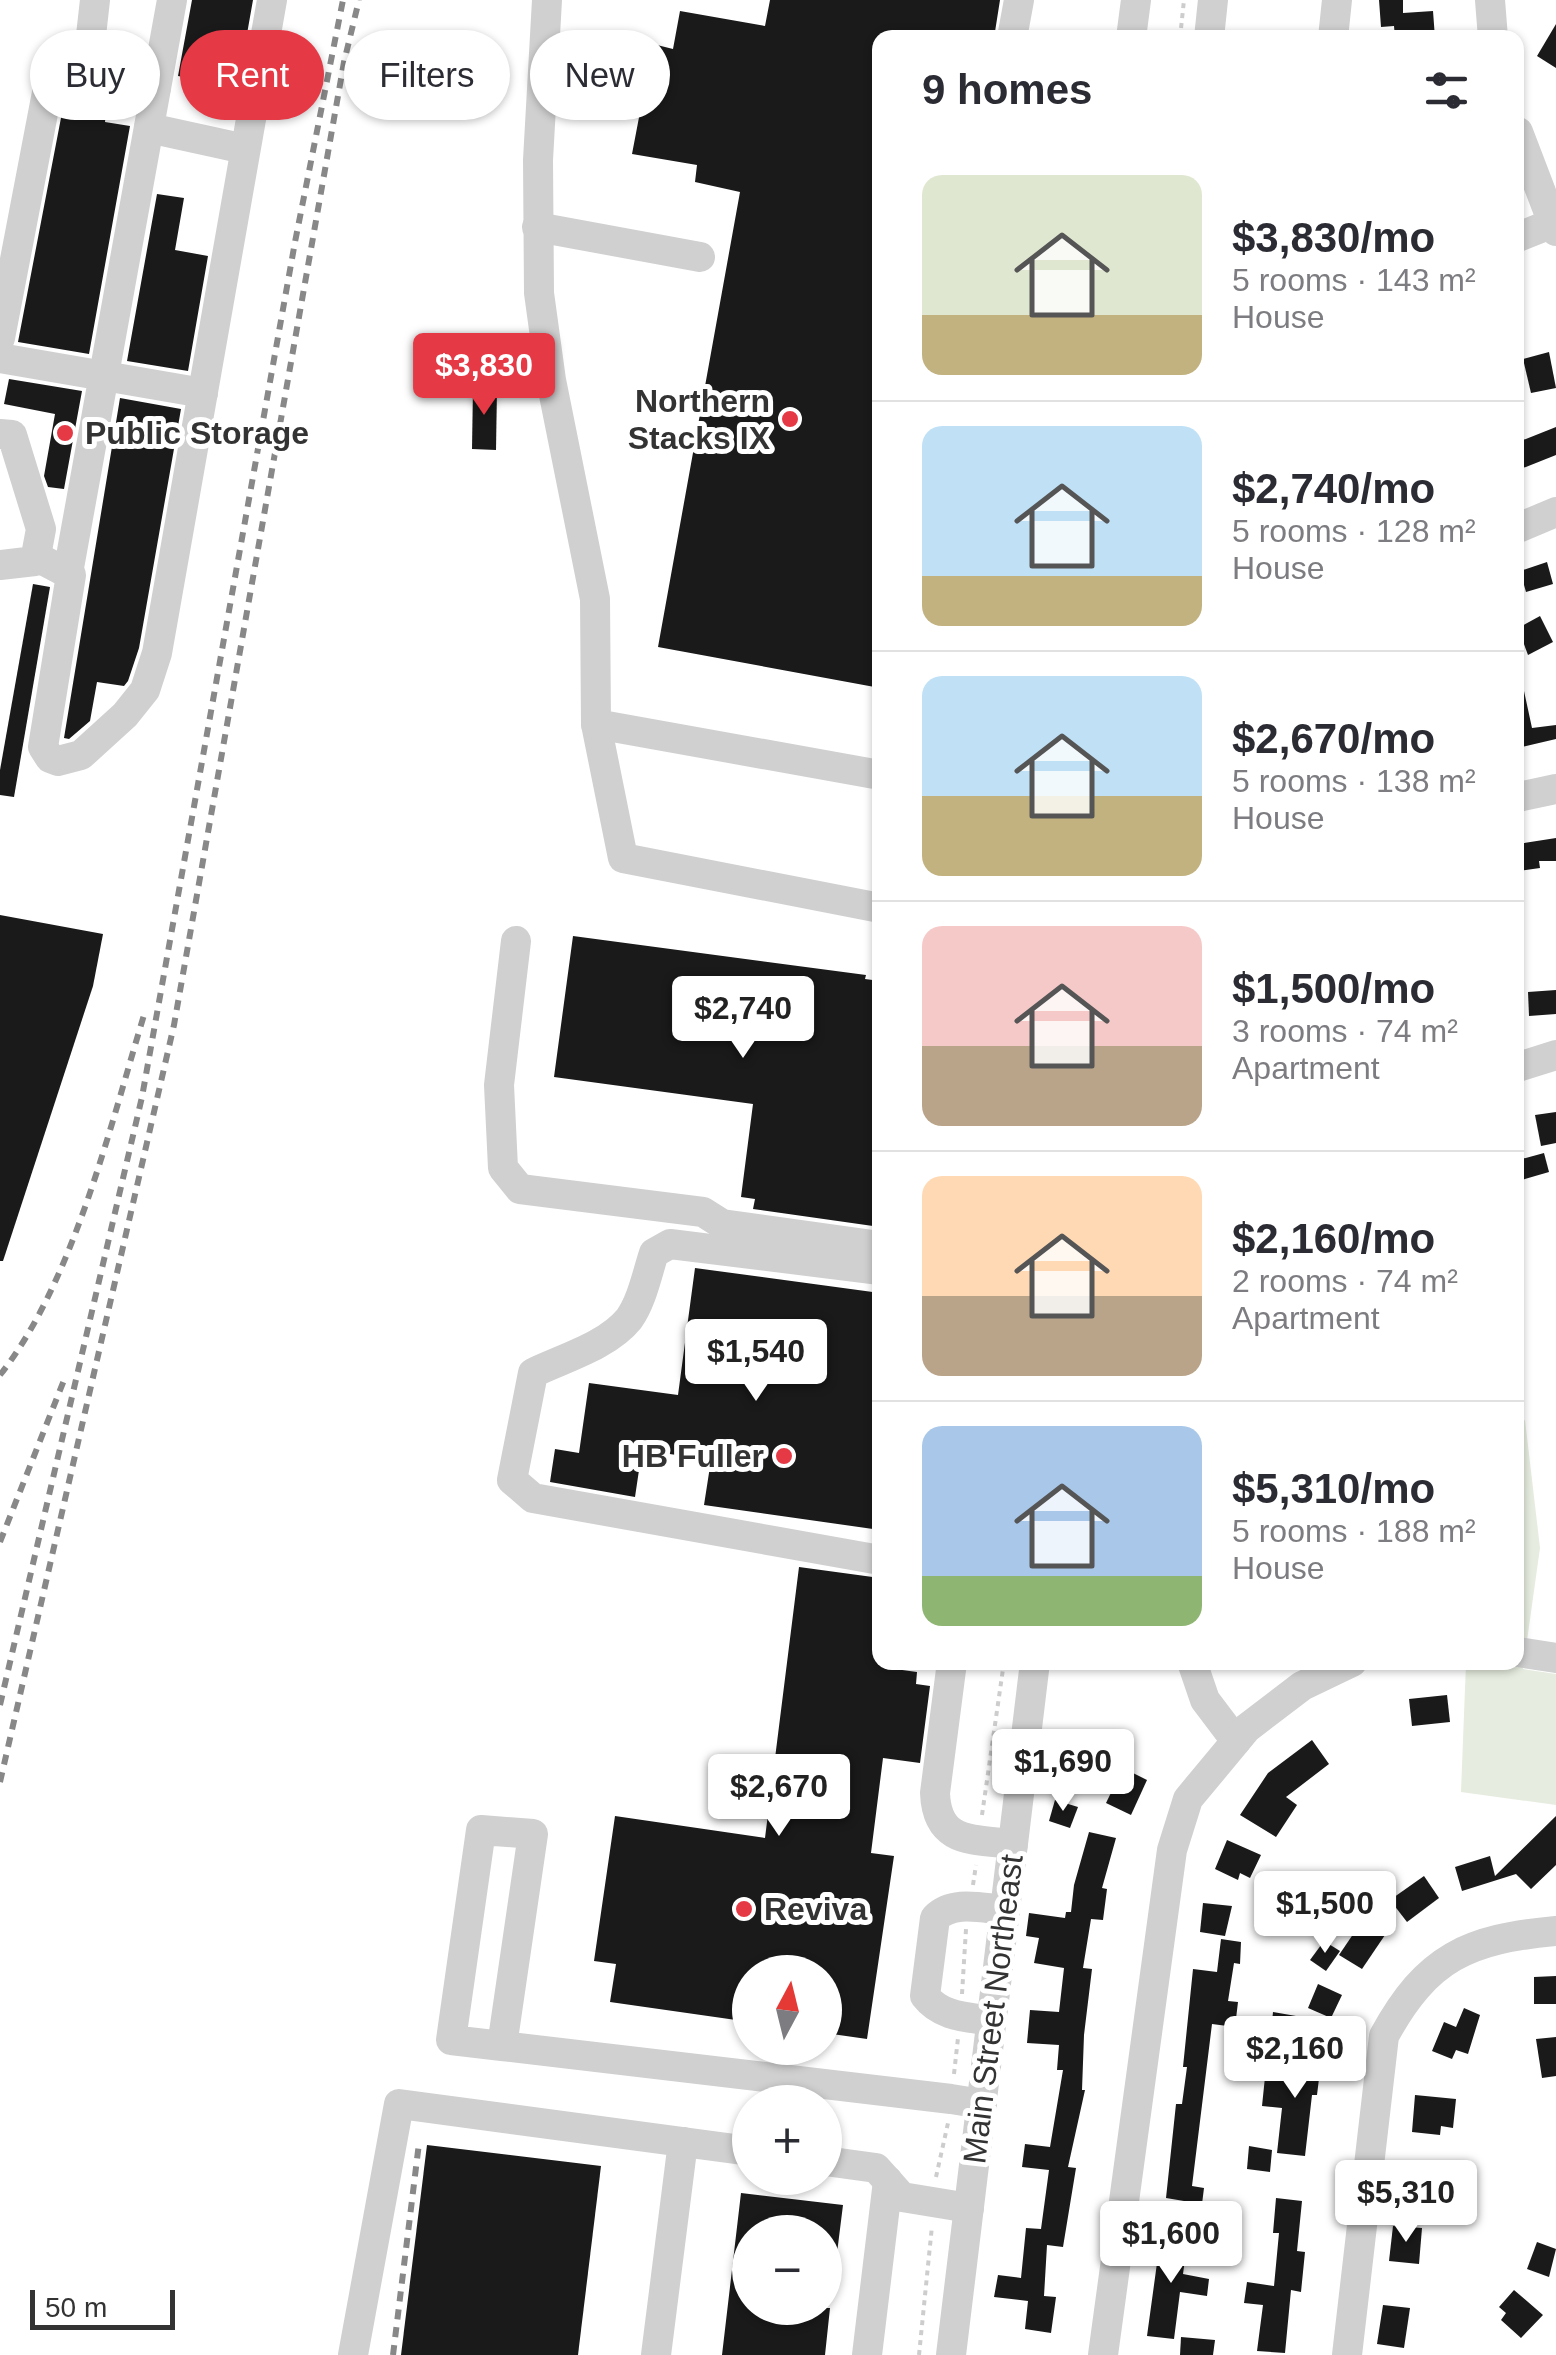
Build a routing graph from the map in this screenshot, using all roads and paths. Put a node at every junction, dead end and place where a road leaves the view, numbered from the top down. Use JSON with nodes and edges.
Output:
{"nodes":[{"id":1,"x":95,"y":0,"type":"edge"},
{"id":2,"x":172,"y":0,"type":"edge"},
{"id":3,"x":272,"y":0,"type":"edge"},
{"id":4,"x":547,"y":0,"type":"edge"},
{"id":5,"x":1019,"y":0,"type":"edge"},
{"id":6,"x":1136,"y":0,"type":"edge"},
{"id":7,"x":1184,"y":0,"type":"edge"},
{"id":8,"x":1213,"y":0,"type":"edge"},
{"id":9,"x":1337,"y":0,"type":"edge"},
{"id":10,"x":1490,"y":0,"type":"edge"},
{"id":11,"x":91,"y":30,"type":"edge"},
{"id":12,"x":1013,"y":30,"type":"edge"},
{"id":13,"x":1132,"y":30,"type":"edge"},
{"id":14,"x":1181,"y":30,"type":"edge"},
{"id":15,"x":1210,"y":30,"type":"edge"},
{"id":16,"x":1334,"y":30,"type":"edge"},
{"id":17,"x":1492,"y":30,"type":"edge"},
{"id":18,"x":160,"y":66,"type":"edge"},
{"id":19,"x":42,"y":120,"type":"edge"},
{"id":20,"x":150,"y":120,"type":"edge"},
{"id":21,"x":149,"y":128,"type":"junction"},
{"id":22,"x":245,"y":148,"type":"junction"},
{"id":23,"x":1524,"y":148,"type":"edge"},
{"id":24,"x":537,"y":226,"type":"junction"},
{"id":25,"x":1554,"y":227,"type":"edge"},
{"id":26,"x":1524,"y":235,"type":"edge"},
{"id":27,"x":700,"y":257,"type":"dead end"},
{"id":28,"x":0,"y":338,"type":"edge"},
{"id":29,"x":0,"y":358,"type":"edge"},
{"id":30,"x":104,"y":376,"type":"junction"},
{"id":31,"x":203,"y":392,"type":"junction"},
{"id":32,"x":0,"y":434,"type":"edge"},
{"id":33,"x":1556,"y":512,"type":"edge"},
{"id":34,"x":1524,"y":525,"type":"edge"},
{"id":35,"x":37,"y":557,"type":"junction"},
{"id":36,"x":0,"y":565,"type":"edge"},
{"id":37,"x":68,"y":573,"type":"junction"},
{"id":38,"x":596,"y":724,"type":"junction"},
{"id":39,"x":872,"y":775,"type":"edge"},
{"id":40,"x":1556,"y":789,"type":"edge"},
{"id":41,"x":1524,"y":796,"type":"edge"},
{"id":42,"x":872,"y":906,"type":"edge"},
{"id":43,"x":516,"y":941,"type":"dead end"},
{"id":44,"x":1556,"y":1054,"type":"edge"},
{"id":45,"x":1524,"y":1065,"type":"edge"},
{"id":46,"x":872,"y":1245,"type":"edge"},
{"id":47,"x":872,"y":1269,"type":"edge"},
{"id":48,"x":872,"y":1559,"type":"edge"},
{"id":49,"x":1524,"y":1653,"type":"edge"},
{"id":50,"x":1556,"y":1658,"type":"edge"},
{"id":51,"x":951,"y":1670,"type":"edge"},
{"id":52,"x":1034,"y":1670,"type":"edge"},
{"id":53,"x":1195,"y":1670,"type":"edge"},
{"id":54,"x":1308,"y":1672,"type":"edge"},
{"id":55,"x":1236,"y":1741,"type":"junction"},
{"id":56,"x":1013,"y":1844,"type":"junction"},
{"id":57,"x":1005,"y":1910,"type":"junction"},
{"id":58,"x":1556,"y":1931,"type":"edge"},
{"id":59,"x":992,"y":2021,"type":"junction"},
{"id":60,"x":502,"y":2046,"type":"junction"},
{"id":61,"x":982,"y":2104,"type":"junction"},
{"id":62,"x":683,"y":2142,"type":"junction"},
{"id":63,"x":732,"y":2149,"type":"edge"},
{"id":64,"x":842,"y":2163,"type":"edge"},
{"id":65,"x":888,"y":2182,"type":"junction"},
{"id":66,"x":969,"y":2208,"type":"junction"},
{"id":67,"x":353,"y":2355,"type":"edge"},
{"id":68,"x":656,"y":2355,"type":"edge"},
{"id":69,"x":866,"y":2355,"type":"edge"},
{"id":70,"x":952,"y":2355,"type":"edge"},
{"id":71,"x":1103,"y":2355,"type":"edge"},
{"id":72,"x":1347,"y":2355,"type":"edge"}],
"edges":[{"from":1,"to":11,"type":"street"},
{"from":2,"to":18,"type":"street"},
{"from":3,"to":22,"type":"street"},
{"from":4,"to":24,"type":"street"},
{"from":5,"to":12,"type":"street"},
{"from":6,"to":13,"type":"street"},
{"from":7,"to":14,"type":"path"},
{"from":8,"to":15,"type":"street"},
{"from":9,"to":16,"type":"street"},
{"from":10,"to":17,"type":"street"},
{"from":19,"to":28,"type":"street"},
{"from":20,"to":21,"type":"street"},
{"from":21,"to":22,"type":"street"},
{"from":21,"to":30,"type":"street"},
{"from":22,"to":31,"type":"street"},
{"from":23,"to":25,"type":"street"},
{"from":24,"to":27,"type":"street"},
{"from":24,"to":38,"type":"street"},
{"from":25,"to":26,"type":"street"},
{"from":29,"to":30,"type":"street"},
{"from":30,"to":31,"type":"street"},
{"from":30,"to":37,"type":"street"},
{"from":31,"to":37,"type":"street"},
{"from":32,"to":35,"type":"street"},
{"from":33,"to":34,"type":"street"},
{"from":35,"to":36,"type":"street"},
{"from":35,"to":37,"type":"street"},
{"from":38,"to":39,"type":"street"},
{"from":38,"to":42,"type":"street"},
{"from":40,"to":41,"type":"street"},
{"from":43,"to":46,"type":"street"},
{"from":44,"to":45,"type":"street"},
{"from":47,"to":48,"type":"street"},
{"from":49,"to":50,"type":"street"},
{"from":51,"to":56,"type":"street"},
{"from":52,"to":56,"type":"street","name":"Main Street Northeast"},
{"from":53,"to":55,"type":"street"},
{"from":54,"to":55,"type":"street"},
{"from":55,"to":71,"type":"street"},
{"from":56,"to":57,"type":"street","name":"Main Street Northeast"},
{"from":57,"to":59,"type":"street","name":"Main Street Northeast"},
{"from":57,"to":59,"type":"street"},
{"from":58,"to":72,"type":"street"},
{"from":59,"to":61,"type":"street","name":"Main Street Northeast"},
{"from":60,"to":60,"type":"street"},
{"from":60,"to":61,"type":"street"},
{"from":61,"to":66,"type":"street","name":"Main Street Northeast"},
{"from":62,"to":63,"type":"street"},
{"from":62,"to":67,"type":"street"},
{"from":62,"to":68,"type":"street"},
{"from":64,"to":65,"type":"street"},
{"from":65,"to":66,"type":"street"},
{"from":65,"to":69,"type":"street"},
{"from":66,"to":70,"type":"street","name":"Main Street Northeast"}]}
